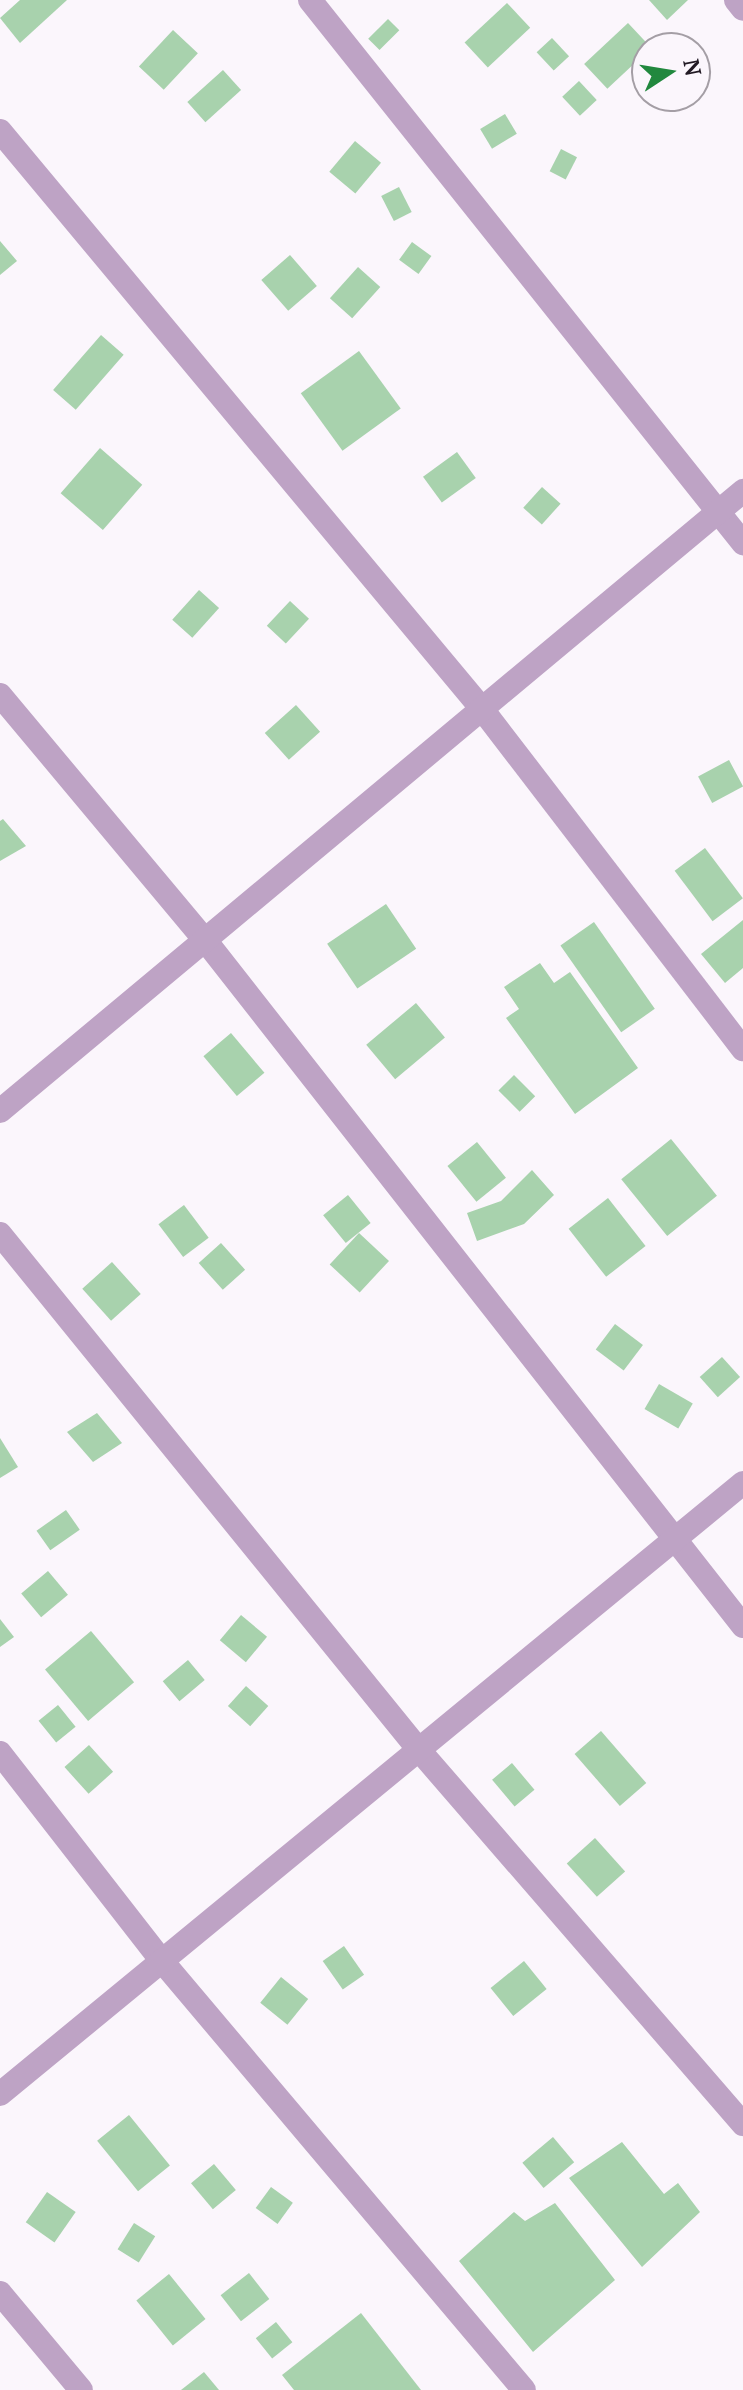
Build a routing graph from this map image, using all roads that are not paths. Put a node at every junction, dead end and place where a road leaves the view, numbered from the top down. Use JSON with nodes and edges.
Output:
{"nodes":[{"id":1,"x":310,"y":0,"type":"edge"},
{"id":2,"x":736,"y":0,"type":"edge"},
{"id":3,"x":743,"y":9,"type":"edge"},
{"id":4,"x":0,"y":131,"type":"edge"},
{"id":5,"x":743,"y":491,"type":"edge"},
{"id":6,"x":717,"y":512,"type":"junction"},
{"id":7,"x":743,"y":543,"type":"edge"},
{"id":8,"x":0,"y":695,"type":"edge"},
{"id":9,"x":482,"y":709,"type":"junction"},
{"id":10,"x":205,"y":940,"type":"junction"},
{"id":11,"x":743,"y":1049,"type":"edge"},
{"id":12,"x":0,"y":1111,"type":"edge"},
{"id":13,"x":0,"y":1234,"type":"edge"},
{"id":14,"x":743,"y":1483,"type":"edge"},
{"id":15,"x":672,"y":1542,"type":"junction"},
{"id":16,"x":743,"y":1626,"type":"edge"},
{"id":17,"x":419,"y":1750,"type":"junction"},
{"id":18,"x":0,"y":1753,"type":"edge"},
{"id":19,"x":162,"y":1961,"type":"junction"},
{"id":20,"x":0,"y":2094,"type":"edge"},
{"id":21,"x":743,"y":2124,"type":"edge"},
{"id":22,"x":0,"y":2293,"type":"edge"},
{"id":23,"x":81,"y":2390,"type":"edge"},
{"id":24,"x":524,"y":2390,"type":"edge"}],
"edges":[{"from":1,"to":6,"type":"street"},
{"from":2,"to":3,"type":"street"},
{"from":4,"to":9,"type":"street"},
{"from":5,"to":6,"type":"street"},
{"from":6,"to":7,"type":"street"},
{"from":6,"to":9,"type":"street"},
{"from":8,"to":10,"type":"street"},
{"from":9,"to":10,"type":"street"},
{"from":9,"to":11,"type":"street"},
{"from":10,"to":12,"type":"street"},
{"from":10,"to":15,"type":"street"},
{"from":13,"to":17,"type":"street"},
{"from":14,"to":15,"type":"street"},
{"from":15,"to":16,"type":"street"},
{"from":15,"to":17,"type":"street"},
{"from":17,"to":19,"type":"street"},
{"from":17,"to":21,"type":"street"},
{"from":18,"to":19,"type":"street"},
{"from":19,"to":20,"type":"street"},
{"from":19,"to":24,"type":"street"},
{"from":22,"to":23,"type":"street"}]}
